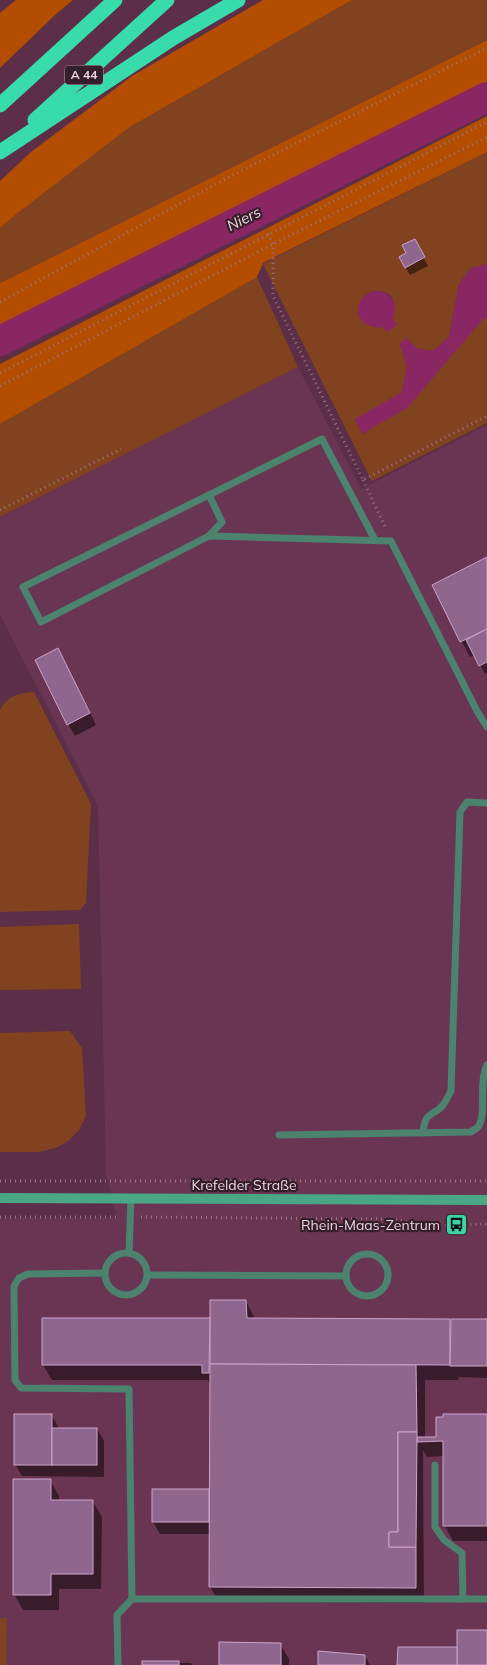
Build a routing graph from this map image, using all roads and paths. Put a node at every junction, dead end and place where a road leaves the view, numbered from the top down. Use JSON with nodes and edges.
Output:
{"nodes":[{"id":1,"x":115,"y":0,"type":"edge"},
{"id":2,"x":168,"y":0,"type":"edge"},
{"id":3,"x":238,"y":0,"type":"edge"},
{"id":4,"x":487,"y":48,"type":"edge"},
{"id":5,"x":0,"y":105,"type":"edge"},
{"id":6,"x":487,"y":122,"type":"edge"},
{"id":7,"x":487,"y":137,"type":"edge"},
{"id":8,"x":0,"y":151,"type":"edge"},
{"id":9,"x":268,"y":234,"type":"junction"},
{"id":10,"x":273,"y":244,"type":"junction"},
{"id":11,"x":0,"y":302,"type":"edge"},
{"id":12,"x":0,"y":373,"type":"edge"},
{"id":13,"x":0,"y":386,"type":"edge"},
{"id":14,"x":487,"y":416,"type":"edge"},
{"id":15,"x":122,"y":449,"type":"dead end"},
{"id":16,"x":364,"y":480,"type":"junction"},
{"id":17,"x":209,"y":495,"type":"junction"},
{"id":18,"x":0,"y":510,"type":"edge"},
{"id":19,"x":209,"y":536,"type":"junction"},
{"id":20,"x":375,"y":540,"type":"junction"},
{"id":21,"x":391,"y":541,"type":"junction"},
{"id":22,"x":487,"y":727,"type":"edge"},
{"id":23,"x":487,"y":803,"type":"edge"},
{"id":24,"x":487,"y":1065,"type":"edge"},
{"id":25,"x":423,"y":1133,"type":"junction"},
{"id":26,"x":279,"y":1136,"type":"dead end"},
{"id":27,"x":0,"y":1181,"type":"edge"},
{"id":28,"x":487,"y":1181,"type":"edge"},
{"id":29,"x":0,"y":1198,"type":"edge"},
{"id":30,"x":131,"y":1198,"type":"junction"},
{"id":31,"x":487,"y":1200,"type":"edge"},
{"id":32,"x":0,"y":1217,"type":"edge"},
{"id":33,"x":130,"y":1217,"type":"junction"},
{"id":34,"x":487,"y":1224,"type":"edge"},
{"id":35,"x":128,"y":1253,"type":"junction"},
{"id":36,"x":105,"y":1273,"type":"junction"},
{"id":37,"x":148,"y":1275,"type":"junction"},
{"id":38,"x":346,"y":1276,"type":"junction"},
{"id":39,"x":435,"y":1466,"type":"dead end"},
{"id":40,"x":132,"y":1599,"type":"junction"},
{"id":41,"x":463,"y":1599,"type":"junction"},
{"id":42,"x":487,"y":1599,"type":"edge"},
{"id":43,"x":118,"y":1665,"type":"edge"}],
"edges":[{"from":1,"to":5,"type":"highway","number":"A 44"},
{"from":2,"to":8,"type":"highway","number":"A 44"},
{"from":3,"to":8,"type":"highway"},
{"from":4,"to":11,"type":"path"},
{"from":6,"to":9,"type":"path"},
{"from":7,"to":10,"type":"path"},
{"from":9,"to":10,"type":"path"},
{"from":9,"to":12,"type":"path"},
{"from":10,"to":13,"type":"path"},
{"from":10,"to":16,"type":"path"},
{"from":14,"to":16,"type":"path"},
{"from":15,"to":18,"type":"path"},
{"from":16,"to":21,"type":"path"},
{"from":17,"to":19,"type":"lane"},
{"from":17,"to":19,"type":"lane"},
{"from":17,"to":20,"type":"lane"},
{"from":19,"to":20,"type":"lane"},
{"from":20,"to":21,"type":"lane"},
{"from":21,"to":22,"type":"lane"},
{"from":23,"to":25,"type":"lane"},
{"from":24,"to":25,"type":"lane"},
{"from":25,"to":26,"type":"lane"},
{"from":27,"to":28,"type":"path"},
{"from":29,"to":30,"type":"street","name":"Krefelder Straße"},
{"from":30,"to":31,"type":"street","name":"Krefelder Straße"},
{"from":30,"to":33,"type":"lane"},
{"from":32,"to":33,"type":"path"},
{"from":33,"to":34,"type":"path"},
{"from":33,"to":35,"type":"lane"},
{"from":35,"to":36,"type":"lane"},
{"from":35,"to":37,"type":"lane"},
{"from":36,"to":37,"type":"lane"},
{"from":36,"to":40,"type":"lane"},
{"from":37,"to":38,"type":"lane"},
{"from":38,"to":38,"type":"lane"},
{"from":39,"to":41,"type":"lane"},
{"from":40,"to":41,"type":"lane"},
{"from":40,"to":43,"type":"lane"},
{"from":41,"to":42,"type":"lane"}]}
